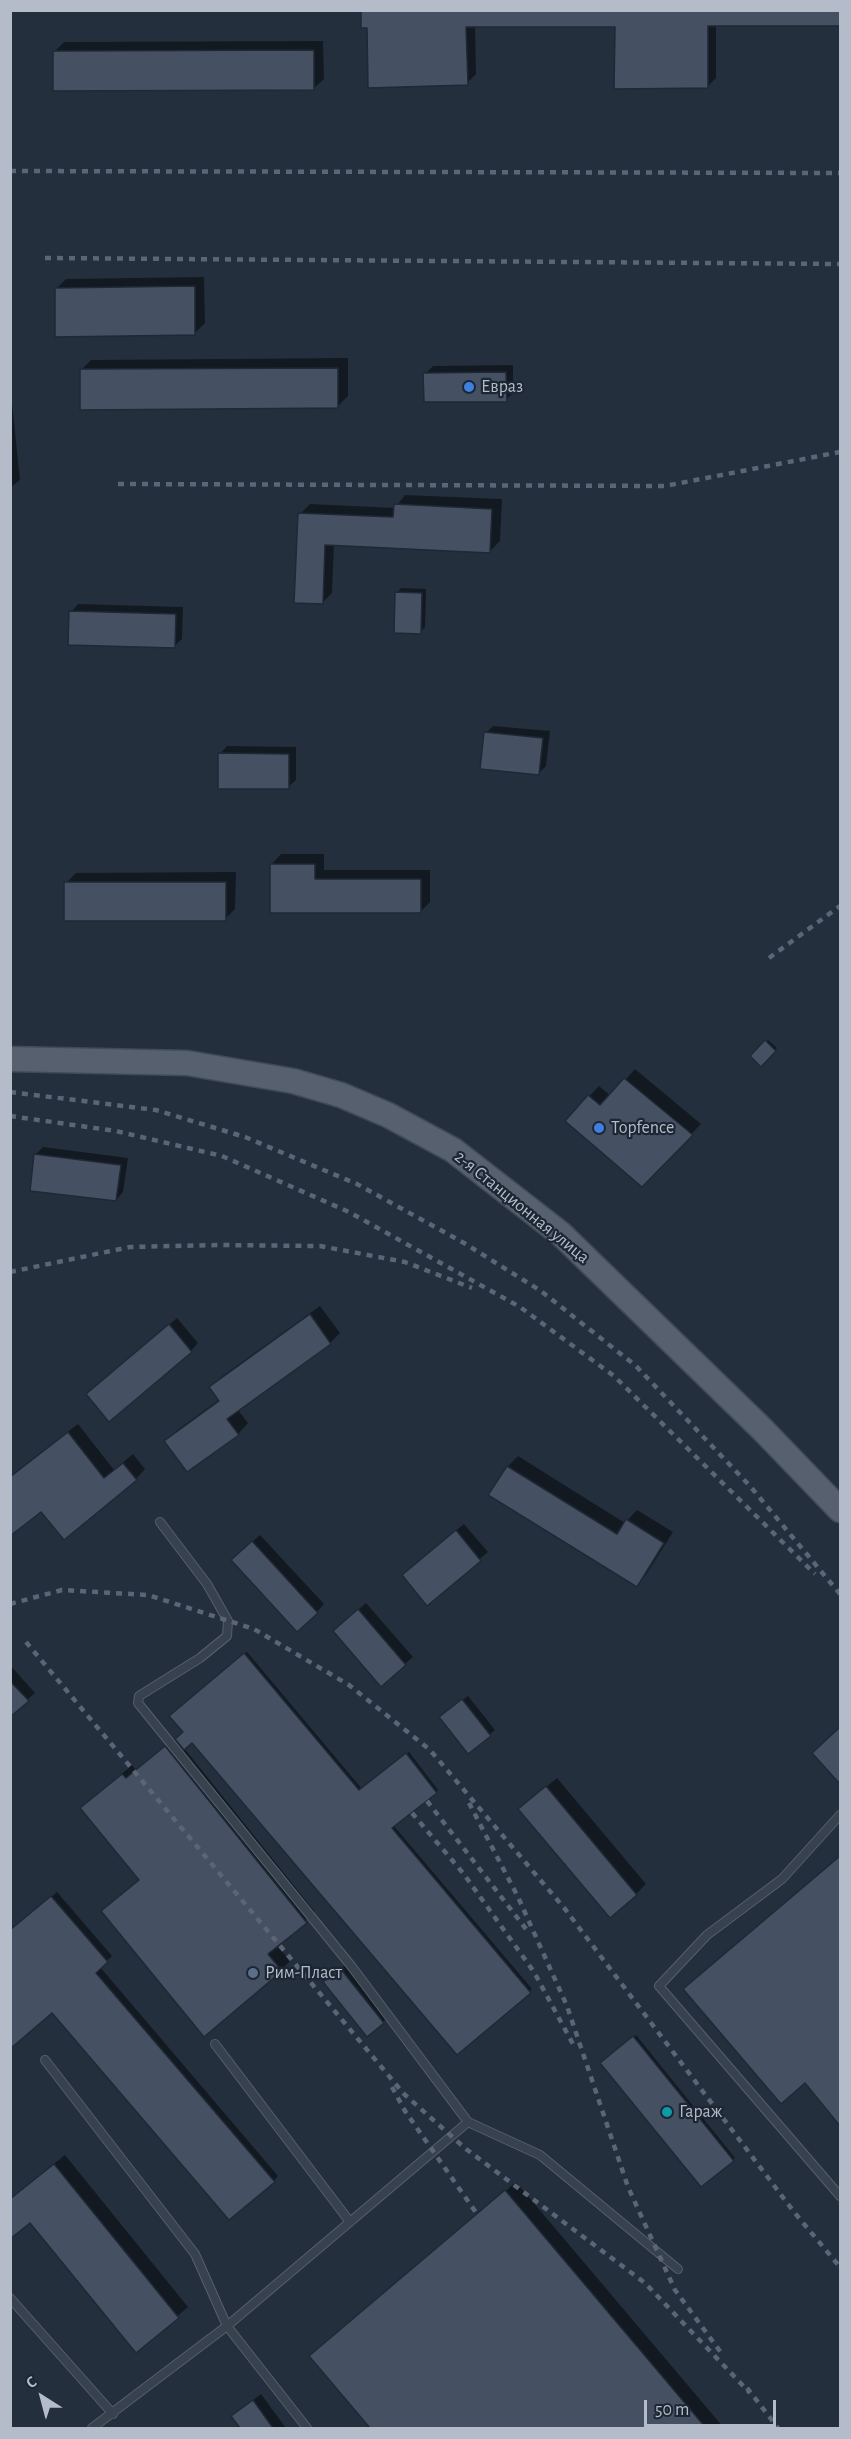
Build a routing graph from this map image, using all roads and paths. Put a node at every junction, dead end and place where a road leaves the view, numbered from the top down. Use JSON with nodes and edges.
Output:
{"nodes":[{"id":1,"x":10,"y":1059,"type":"edge"},
{"id":2,"x":840,"y":1510,"type":"edge"},
{"id":3,"x":160,"y":1522,"type":"dead end"},
{"id":4,"x":840,"y":1815,"type":"edge"},
{"id":5,"x":215,"y":2044,"type":"dead end"},
{"id":6,"x":45,"y":2060,"type":"dead end"},
{"id":7,"x":468,"y":2122,"type":"junction"},
{"id":8,"x":840,"y":2196,"type":"edge"},
{"id":9,"x":350,"y":2222,"type":"junction"},
{"id":10,"x":678,"y":2269,"type":"dead end"},
{"id":11,"x":10,"y":2298,"type":"edge"},
{"id":12,"x":227,"y":2326,"type":"junction"},
{"id":13,"x":113,"y":2414,"type":"junction"},
{"id":14,"x":92,"y":2428,"type":"edge"},
{"id":15,"x":307,"y":2428,"type":"edge"}],
"edges":[{"from":1,"to":2,"type":"main road","name":"2-я Станционная улица"},
{"from":3,"to":7,"type":"lane"},
{"from":4,"to":8,"type":"lane"},
{"from":5,"to":9,"type":"lane"},
{"from":6,"to":12,"type":"lane"},
{"from":7,"to":9,"type":"lane"},
{"from":7,"to":10,"type":"lane"},
{"from":9,"to":12,"type":"lane"},
{"from":11,"to":13,"type":"lane"},
{"from":12,"to":13,"type":"lane"},
{"from":12,"to":15,"type":"lane"},
{"from":13,"to":14,"type":"lane"}]}
